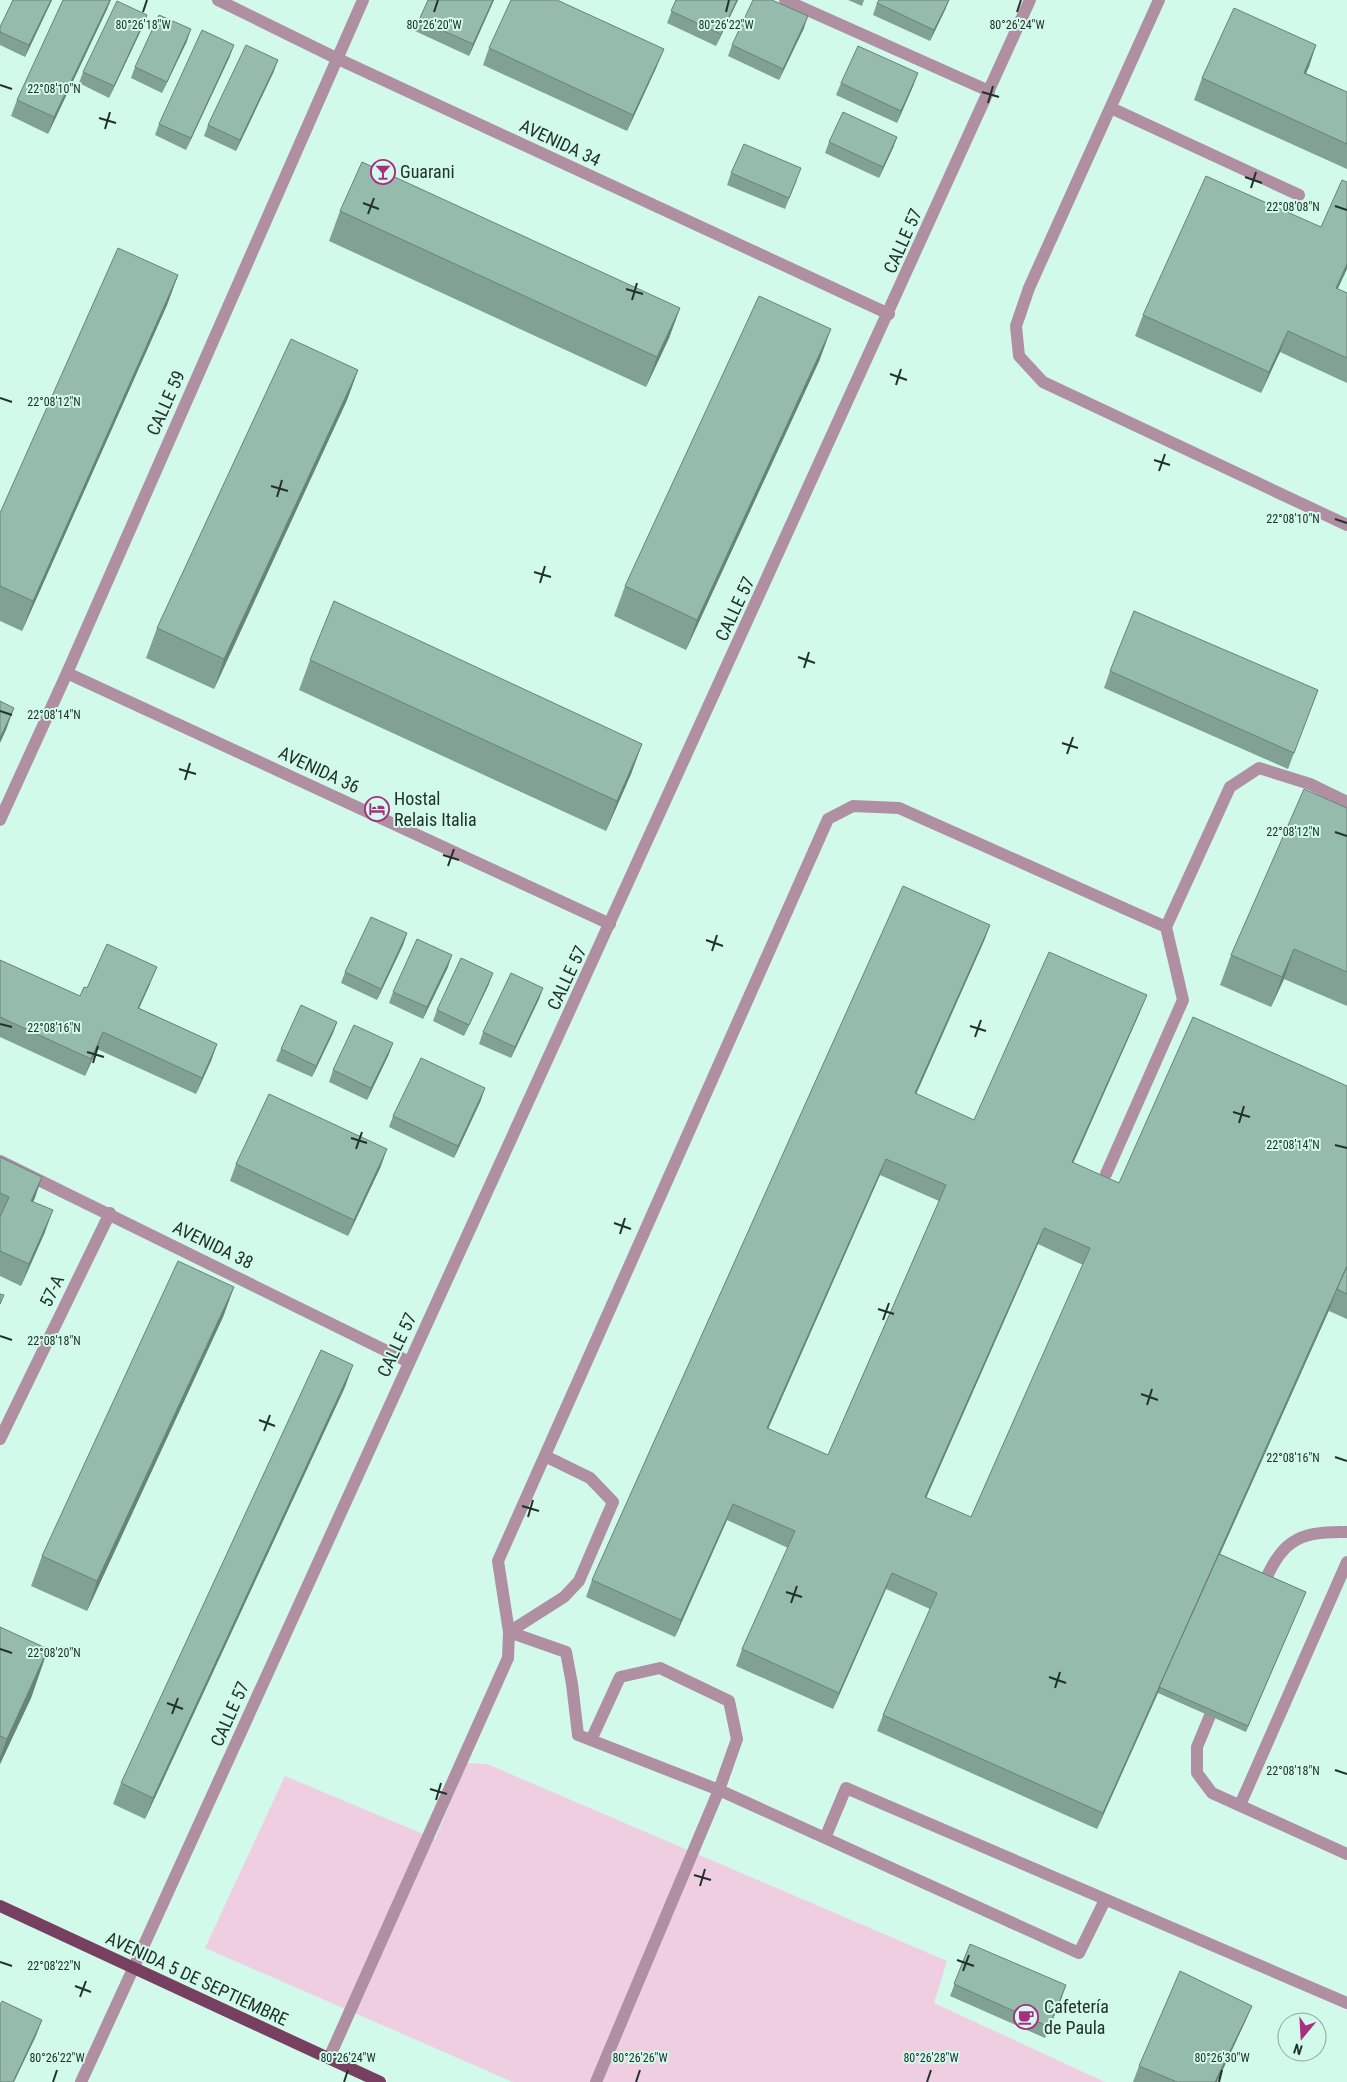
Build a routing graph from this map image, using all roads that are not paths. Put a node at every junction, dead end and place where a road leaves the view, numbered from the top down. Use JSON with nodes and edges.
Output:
{"nodes":[{"id":1,"x":218,"y":0,"type":"edge"},
{"id":2,"x":363,"y":0,"type":"edge"},
{"id":3,"x":785,"y":0,"type":"edge"},
{"id":4,"x":1030,"y":0,"type":"edge"},
{"id":5,"x":1160,"y":0,"type":"edge"},
{"id":6,"x":336,"y":58,"type":"junction"},
{"id":7,"x":989,"y":91,"type":"junction"},
{"id":8,"x":1110,"y":108,"type":"junction"},
{"id":9,"x":1299,"y":196,"type":"dead end"},
{"id":10,"x":889,"y":314,"type":"junction"},
{"id":11,"x":1347,"y":525,"type":"edge"},
{"id":12,"x":67,"y":673,"type":"junction"},
{"id":13,"x":1347,"y":802,"type":"edge"},
{"id":14,"x":0,"y":820,"type":"edge"},
{"id":15,"x":610,"y":924,"type":"junction"},
{"id":16,"x":1166,"y":927,"type":"junction"},
{"id":17,"x":0,"y":1160,"type":"edge"},
{"id":18,"x":1106,"y":1174,"type":"dead end"},
{"id":19,"x":110,"y":1213,"type":"junction"},
{"id":20,"x":409,"y":1362,"type":"junction"},
{"id":21,"x":0,"y":1439,"type":"edge"},
{"id":22,"x":545,"y":1456,"type":"junction"},
{"id":23,"x":1347,"y":1532,"type":"edge"},
{"id":24,"x":1347,"y":1562,"type":"edge"},
{"id":25,"x":1255,"y":1606,"type":"edge"},
{"id":26,"x":508,"y":1632,"type":"junction"},
{"id":27,"x":1222,"y":1685,"type":"edge"},
{"id":28,"x":591,"y":1740,"type":"junction"},
{"id":29,"x":719,"y":1790,"type":"junction"},
{"id":30,"x":1240,"y":1805,"type":"junction"},
{"id":31,"x":825,"y":1838,"type":"junction"},
{"id":32,"x":1347,"y":1854,"type":"edge"},
{"id":33,"x":1105,"y":1900,"type":"junction"},
{"id":34,"x":0,"y":1906,"type":"edge"},
{"id":35,"x":133,"y":1969,"type":"junction"},
{"id":36,"x":1347,"y":2003,"type":"edge"},
{"id":37,"x":329,"y":2058,"type":"junction"},
{"id":38,"x":81,"y":2082,"type":"edge"},
{"id":39,"x":380,"y":2082,"type":"edge"},
{"id":40,"x":596,"y":2082,"type":"edge"}],
"edges":[{"from":1,"to":6,"type":"street","name":"AVENIDA 34"},
{"from":2,"to":6,"type":"street","name":"CALLE 59"},
{"from":3,"to":7,"type":"street"},
{"from":4,"to":7,"type":"street","name":"CALLE 57"},
{"from":5,"to":8,"type":"street"},
{"from":6,"to":10,"type":"street","name":"AVENIDA 34"},
{"from":6,"to":12,"type":"street","name":"CALLE 59"},
{"from":7,"to":10,"type":"street","name":"CALLE 57"},
{"from":8,"to":9,"type":"street"},
{"from":8,"to":11,"type":"street"},
{"from":10,"to":15,"type":"street","name":"CALLE 57"},
{"from":12,"to":14,"type":"street","name":"CALLE 59"},
{"from":12,"to":15,"type":"street","name":"AVENIDA 36"},
{"from":13,"to":16,"type":"street"},
{"from":15,"to":20,"type":"street","name":"CALLE 57"},
{"from":16,"to":18,"type":"street"},
{"from":16,"to":22,"type":"street"},
{"from":17,"to":19,"type":"street","name":"AVENIDA 38"},
{"from":19,"to":20,"type":"street","name":"AVENIDA 38"},
{"from":19,"to":21,"type":"street","name":"57-A"},
{"from":20,"to":35,"type":"street","name":"CALLE 57"},
{"from":22,"to":26,"type":"street"},
{"from":22,"to":26,"type":"street"},
{"from":23,"to":25,"type":"street"},
{"from":24,"to":30,"type":"street"},
{"from":26,"to":28,"type":"street"},
{"from":26,"to":37,"type":"street"},
{"from":27,"to":30,"type":"street"},
{"from":28,"to":29,"type":"street"},
{"from":28,"to":29,"type":"street"},
{"from":29,"to":31,"type":"street"},
{"from":29,"to":40,"type":"street"},
{"from":30,"to":32,"type":"street"},
{"from":31,"to":33,"type":"street"},
{"from":31,"to":33,"type":"street"},
{"from":33,"to":36,"type":"street"},
{"from":34,"to":35,"type":"main road","name":"AVENIDA 5 DE SEPTIEMBRE"},
{"from":35,"to":37,"type":"main road","name":"AVENIDA 5 DE SEPTIEMBRE"},
{"from":35,"to":38,"type":"street","name":"CALLE 57"},
{"from":37,"to":39,"type":"main road","name":"AVENIDA 5 DE SEPTIEMBRE"}]}
